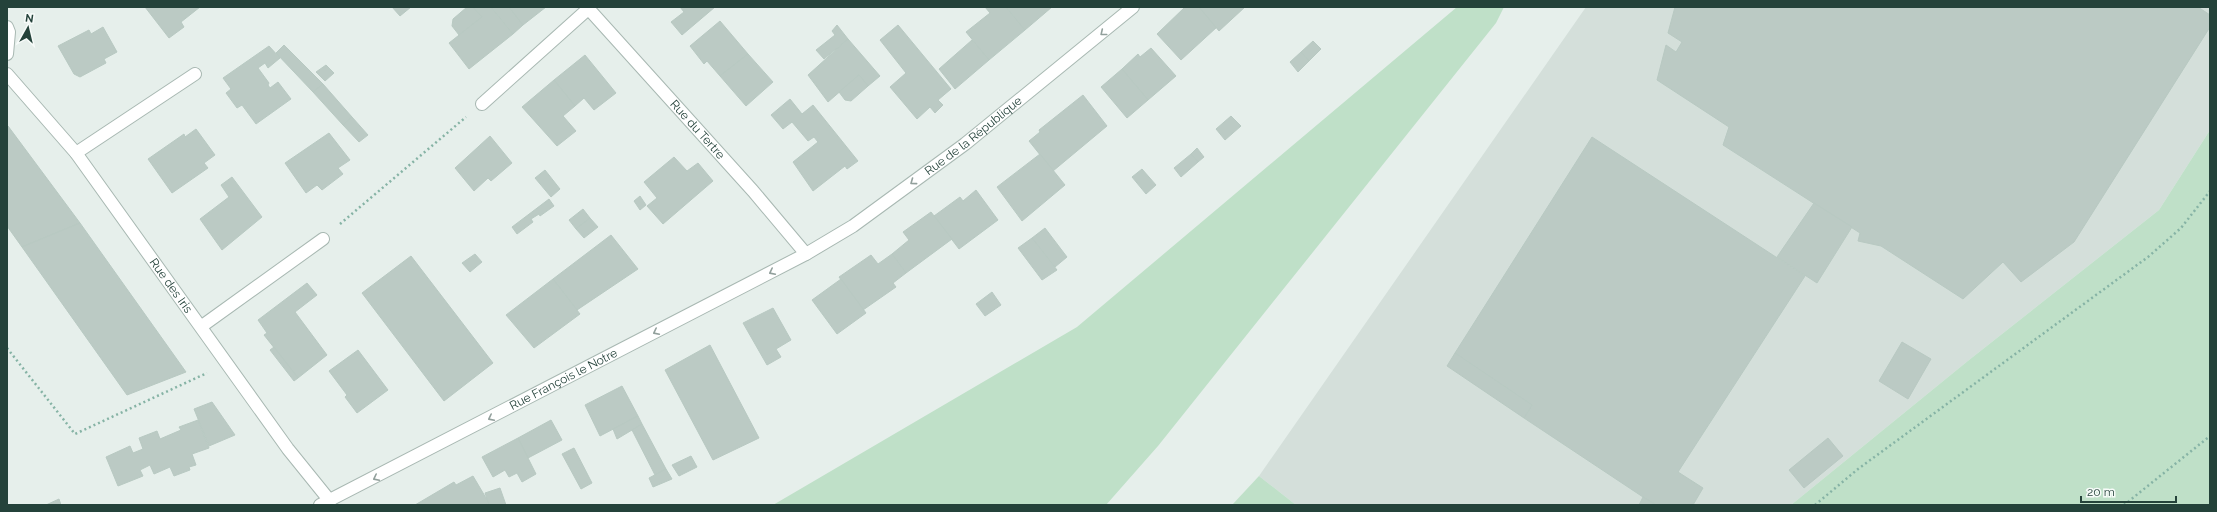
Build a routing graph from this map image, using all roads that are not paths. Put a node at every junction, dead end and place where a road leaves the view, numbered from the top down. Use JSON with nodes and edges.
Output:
{"nodes":[{"id":1,"x":1133,"y":7,"type":"edge"},
{"id":2,"x":587,"y":8,"type":"edge"},
{"id":3,"x":7,"y":27,"type":"edge"},
{"id":4,"x":7,"y":54,"type":"edge"},
{"id":5,"x":7,"y":74,"type":"edge"},
{"id":6,"x":195,"y":74,"type":"dead end"},
{"id":7,"x":482,"y":104,"type":"road end"},
{"id":8,"x":76,"y":153,"type":"junction"},
{"id":9,"x":323,"y":239,"type":"road end"},
{"id":10,"x":806,"y":254,"type":"junction"},
{"id":11,"x":202,"y":326,"type":"junction"},
{"id":12,"x":325,"y":503,"type":"edge"}],
"edges":[{"from":1,"to":10,"type":"street","name":"Rue de la République","one_way":true},
{"from":2,"to":7,"type":"street"},
{"from":2,"to":10,"type":"street","name":"Rue du Tertre"},
{"from":3,"to":4,"type":"street"},
{"from":5,"to":8,"type":"street","name":"Rue des Iris"},
{"from":6,"to":8,"type":"street"},
{"from":8,"to":11,"type":"street","name":"Rue des Iris"},
{"from":9,"to":11,"type":"street"},
{"from":10,"to":12,"type":"street","name":"Rue François le Notre","one_way":true},
{"from":11,"to":12,"type":"street","name":"Rue des Iris"}]}
